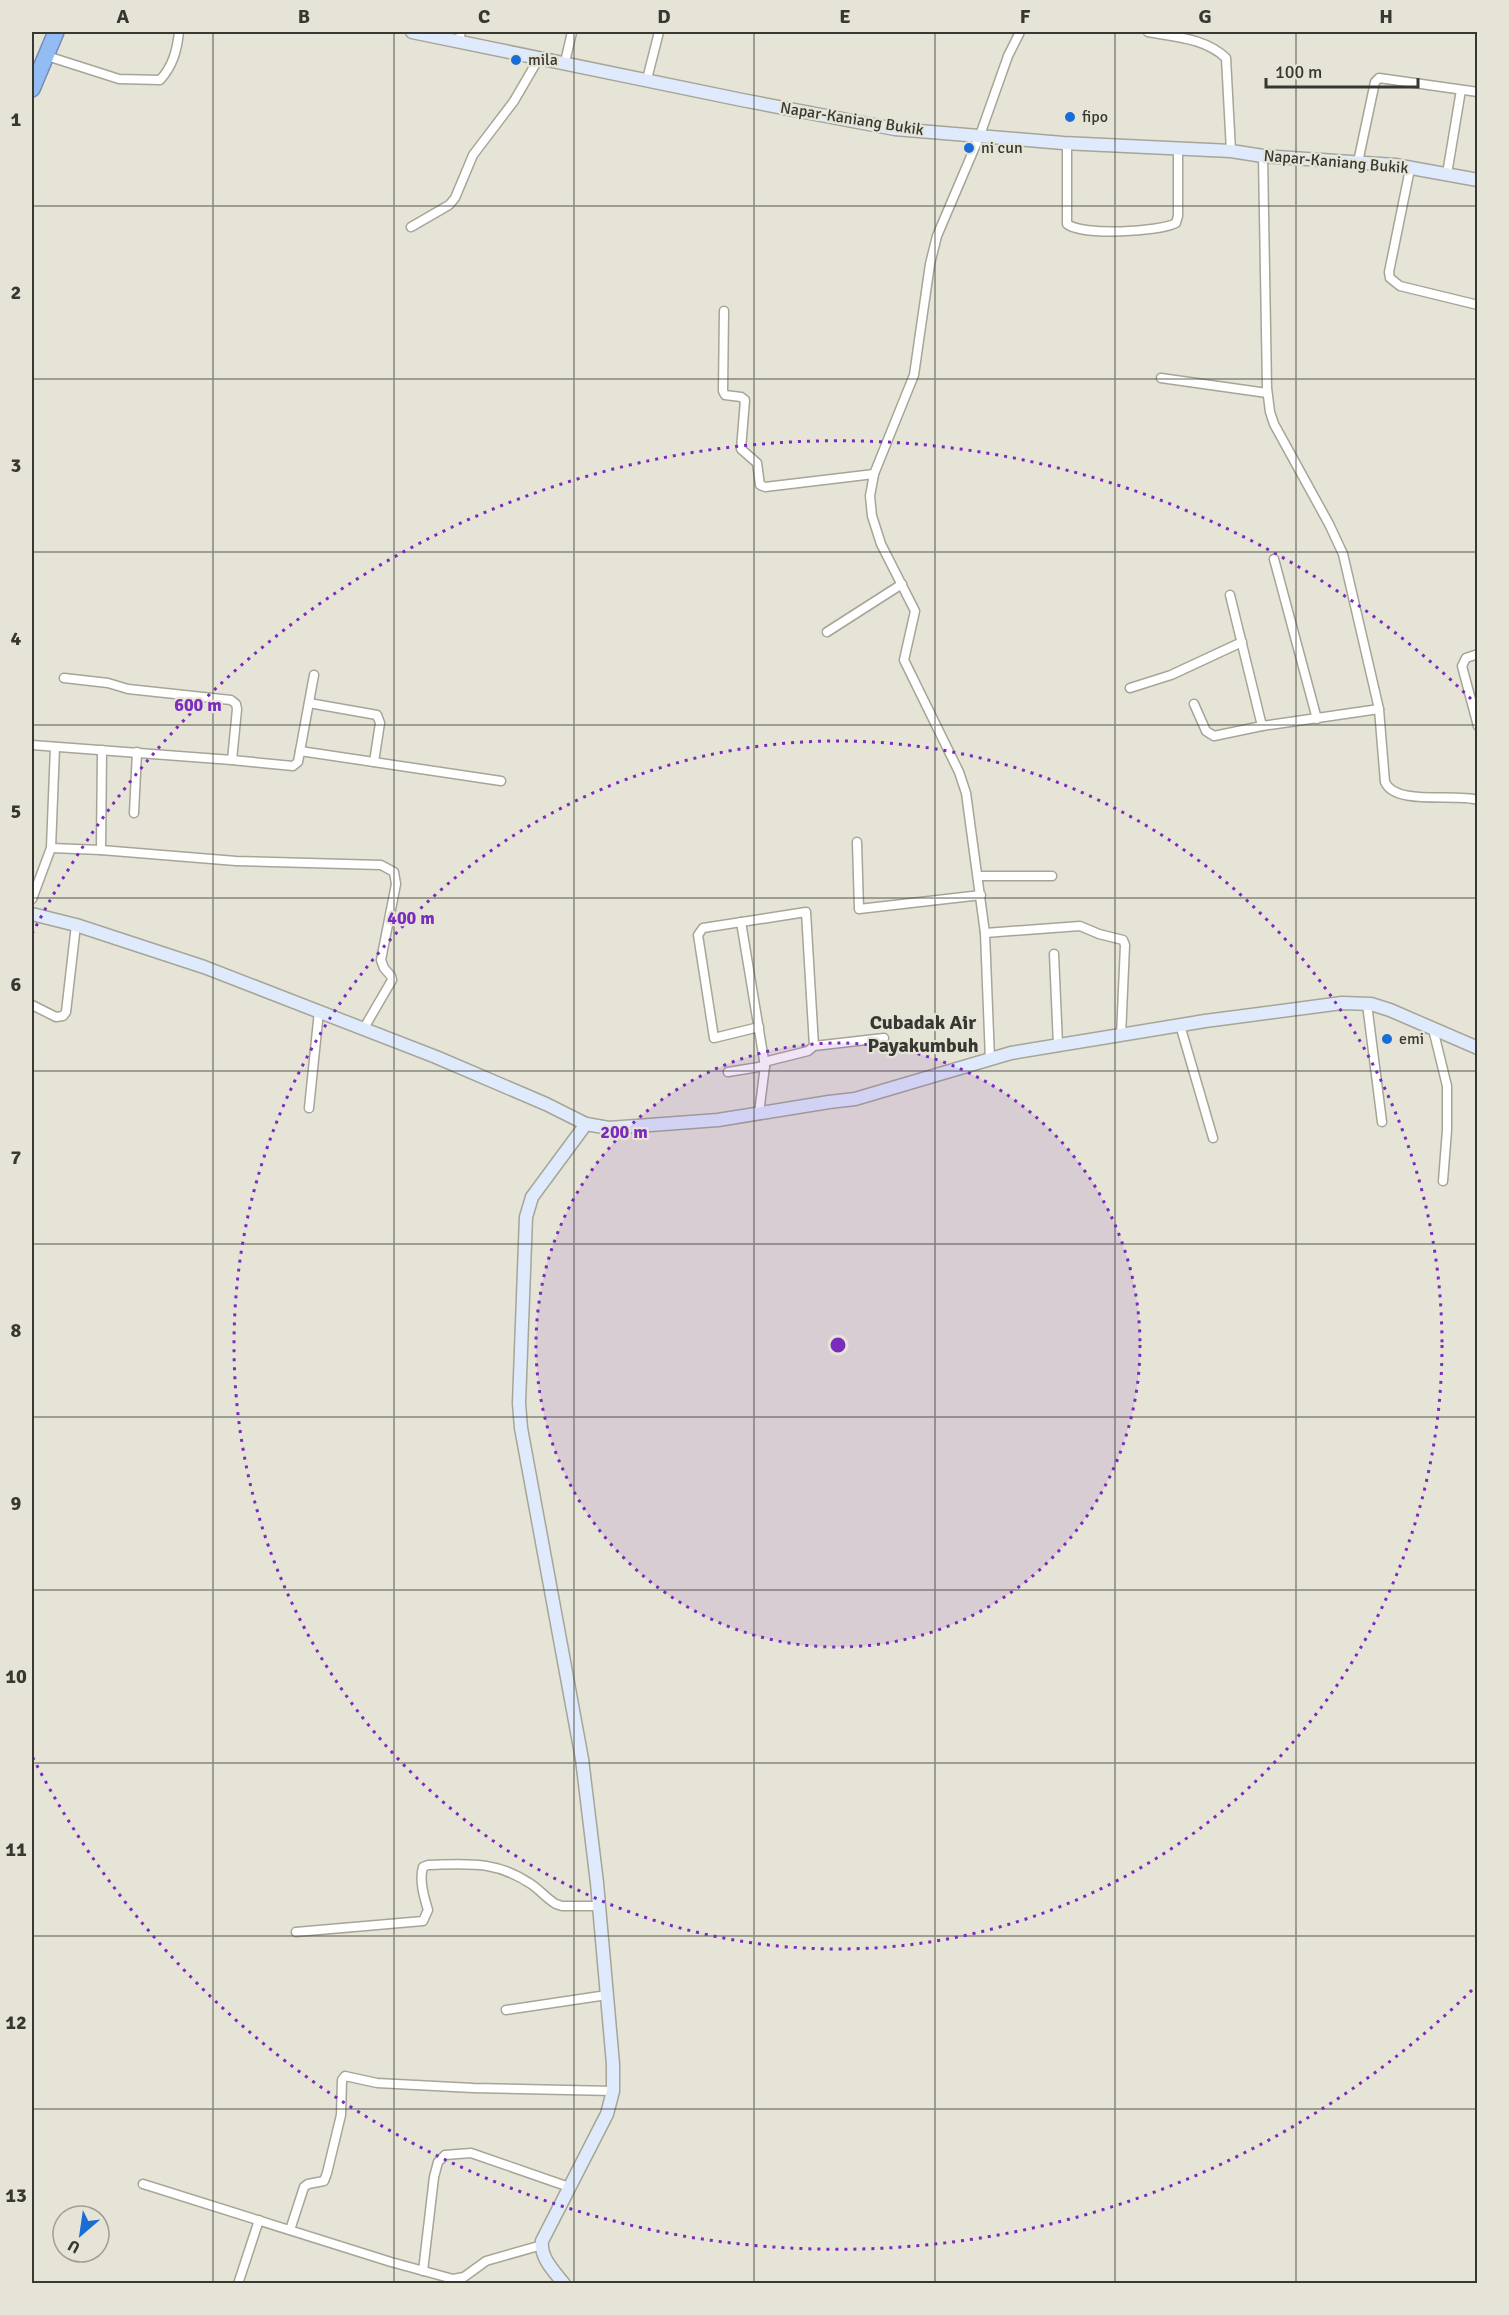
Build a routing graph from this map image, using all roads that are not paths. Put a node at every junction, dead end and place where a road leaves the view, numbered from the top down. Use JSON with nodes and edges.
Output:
{"nodes":[{"id":1,"x":56,"y":32,"type":"edge"},
{"id":2,"x":179,"y":32,"type":"edge"},
{"id":3,"x":412,"y":32,"type":"edge"},
{"id":4,"x":572,"y":32,"type":"edge"},
{"id":5,"x":659,"y":32,"type":"edge"},
{"id":6,"x":1020,"y":32,"type":"edge"},
{"id":7,"x":1148,"y":32,"type":"edge"},
{"id":8,"x":460,"y":36,"type":"edge"},
{"id":9,"x":47,"y":56,"type":"junction"},
{"id":10,"x":539,"y":58,"type":"junction"},
{"id":11,"x":565,"y":63,"type":"junction"},
{"id":12,"x":647,"y":79,"type":"junction"},
{"id":13,"x":32,"y":86,"type":"edge"},
{"id":14,"x":1461,"y":90,"type":"junction"},
{"id":15,"x":1478,"y":92,"type":"edge"},
{"id":16,"x":980,"y":135,"type":"junction"},
{"id":17,"x":1067,"y":143,"type":"junction"},
{"id":18,"x":1178,"y":148,"type":"junction"},
{"id":19,"x":1231,"y":151,"type":"junction"},
{"id":20,"x":1263,"y":156,"type":"junction"},
{"id":21,"x":1358,"y":162,"type":"junction"},
{"id":22,"x":1410,"y":169,"type":"junction"},
{"id":23,"x":1446,"y":174,"type":"junction"},
{"id":24,"x":1478,"y":180,"type":"edge"},
{"id":25,"x":411,"y":227,"type":"dead end"},
{"id":26,"x":1478,"y":305,"type":"edge"},
{"id":27,"x":724,"y":310,"type":"dead end"},
{"id":28,"x":1161,"y":378,"type":"dead end"},
{"id":29,"x":1267,"y":393,"type":"junction"},
{"id":30,"x":874,"y":474,"type":"junction"},
{"id":31,"x":1274,"y":559,"type":"dead end"},
{"id":32,"x":902,"y":584,"type":"junction"},
{"id":33,"x":1230,"y":595,"type":"dead end"},
{"id":34,"x":827,"y":632,"type":"dead end"},
{"id":35,"x":1242,"y":642,"type":"junction"},
{"id":36,"x":1478,"y":654,"type":"edge"},
{"id":37,"x":314,"y":675,"type":"dead end"},
{"id":38,"x":64,"y":678,"type":"dead end"},
{"id":39,"x":1131,"y":688,"type":"dead end"},
{"id":40,"x":309,"y":703,"type":"junction"},
{"id":41,"x":1194,"y":704,"type":"dead end"},
{"id":42,"x":1379,"y":709,"type":"junction"},
{"id":43,"x":1317,"y":719,"type":"junction"},
{"id":44,"x":1262,"y":726,"type":"junction"},
{"id":45,"x":1478,"y":726,"type":"edge"},
{"id":46,"x":32,"y":745,"type":"edge"},
{"id":47,"x":56,"y":747,"type":"junction"},
{"id":48,"x":102,"y":750,"type":"junction"},
{"id":49,"x":300,"y":751,"type":"junction"},
{"id":50,"x":137,"y":753,"type":"junction"},
{"id":51,"x":232,"y":760,"type":"junction"},
{"id":52,"x":374,"y":762,"type":"junction"},
{"id":53,"x":501,"y":781,"type":"dead end"},
{"id":54,"x":1478,"y":800,"type":"edge"},
{"id":55,"x":134,"y":813,"type":"dead end"},
{"id":56,"x":857,"y":842,"type":"dead end"},
{"id":57,"x":51,"y":848,"type":"junction"},
{"id":58,"x":101,"y":850,"type":"junction"},
{"id":59,"x":978,"y":876,"type":"junction"},
{"id":60,"x":1052,"y":876,"type":"dead end"},
{"id":61,"x":981,"y":895,"type":"junction"},
{"id":62,"x":32,"y":899,"type":"edge"},
{"id":63,"x":32,"y":914,"type":"edge"},
{"id":64,"x":741,"y":922,"type":"junction"},
{"id":65,"x":76,"y":926,"type":"junction"},
{"id":66,"x":986,"y":933,"type":"junction"},
{"id":67,"x":1054,"y":954,"type":"dead end"},
{"id":68,"x":1367,"y":1004,"type":"junction"},
{"id":69,"x":32,"y":1005,"type":"edge"},
{"id":70,"x":319,"y":1011,"type":"junction"},
{"id":71,"x":1180,"y":1025,"type":"junction"},
{"id":72,"x":759,"y":1027,"type":"junction"},
{"id":73,"x":364,"y":1029,"type":"junction"},
{"id":74,"x":1433,"y":1029,"type":"junction"},
{"id":75,"x":1121,"y":1036,"type":"junction"},
{"id":76,"x":884,"y":1038,"type":"dead end"},
{"id":77,"x":1058,"y":1045,"type":"junction"},
{"id":78,"x":814,"y":1046,"type":"junction"},
{"id":79,"x":1478,"y":1048,"type":"edge"},
{"id":80,"x":990,"y":1060,"type":"junction"},
{"id":81,"x":765,"y":1064,"type":"junction"},
{"id":82,"x":728,"y":1072,"type":"dead end"},
{"id":83,"x":309,"y":1108,"type":"dead end"},
{"id":84,"x":759,"y":1113,"type":"junction"},
{"id":85,"x":1382,"y":1122,"type":"dead end"},
{"id":86,"x":586,"y":1124,"type":"junction"},
{"id":87,"x":1213,"y":1138,"type":"dead end"},
{"id":88,"x":1443,"y":1181,"type":"dead end"},
{"id":89,"x":599,"y":1906,"type":"junction"},
{"id":90,"x":296,"y":1932,"type":"dead end"},
{"id":91,"x":607,"y":1995,"type":"junction"},
{"id":92,"x":506,"y":2010,"type":"dead end"},
{"id":93,"x":613,"y":2091,"type":"junction"},
{"id":94,"x":143,"y":2184,"type":"dead end"},
{"id":95,"x":569,"y":2187,"type":"junction"},
{"id":96,"x":259,"y":2220,"type":"junction"},
{"id":97,"x":290,"y":2230,"type":"junction"},
{"id":98,"x":543,"y":2253,"type":"junction"},
{"id":99,"x":423,"y":2271,"type":"junction"},
{"id":100,"x":238,"y":2283,"type":"edge"},
{"id":101,"x":564,"y":2283,"type":"edge"}],
"edges":[{"from":1,"to":9,"type":"highway"},
{"from":2,"to":9,"type":"street"},
{"from":3,"to":8,"type":"street","name":"Napar-Kaniang Bukik"},
{"from":4,"to":11,"type":"street"},
{"from":5,"to":12,"type":"street"},
{"from":6,"to":16,"type":"street"},
{"from":7,"to":19,"type":"street"},
{"from":8,"to":10,"type":"street","name":"Napar-Kaniang Bukik"},
{"from":9,"to":13,"type":"highway"},
{"from":10,"to":11,"type":"street","name":"Napar-Kaniang Bukik"},
{"from":10,"to":25,"type":"street"},
{"from":11,"to":12,"type":"street","name":"Napar-Kaniang Bukik"},
{"from":12,"to":16,"type":"street","name":"Napar-Kaniang Bukik"},
{"from":14,"to":15,"type":"street"},
{"from":14,"to":21,"type":"street"},
{"from":14,"to":23,"type":"street"},
{"from":16,"to":17,"type":"street","name":"Napar-Kaniang Bukik"},
{"from":16,"to":30,"type":"street"},
{"from":17,"to":18,"type":"street","name":"Napar-Kaniang Bukik"},
{"from":17,"to":18,"type":"street"},
{"from":18,"to":19,"type":"street","name":"Napar-Kaniang Bukik"},
{"from":19,"to":20,"type":"street","name":"Napar-Kaniang Bukik"},
{"from":20,"to":21,"type":"street","name":"Napar-Kaniang Bukik"},
{"from":20,"to":29,"type":"street"},
{"from":21,"to":22,"type":"street","name":"Napar-Kaniang Bukik"},
{"from":22,"to":23,"type":"street","name":"Napar-Kaniang Bukik"},
{"from":22,"to":26,"type":"street"},
{"from":23,"to":24,"type":"street","name":"Napar-Kaniang Bukik"},
{"from":27,"to":30,"type":"street"},
{"from":28,"to":29,"type":"street"},
{"from":29,"to":42,"type":"street"},
{"from":30,"to":32,"type":"street"},
{"from":31,"to":43,"type":"street"},
{"from":32,"to":34,"type":"street"},
{"from":32,"to":59,"type":"street"},
{"from":33,"to":35,"type":"street"},
{"from":35,"to":39,"type":"street"},
{"from":35,"to":44,"type":"street"},
{"from":36,"to":45,"type":"street"},
{"from":37,"to":40,"type":"street"},
{"from":38,"to":51,"type":"street"},
{"from":40,"to":49,"type":"street"},
{"from":40,"to":52,"type":"street"},
{"from":41,"to":44,"type":"street"},
{"from":42,"to":43,"type":"street"},
{"from":42,"to":54,"type":"street"},
{"from":43,"to":44,"type":"street"},
{"from":46,"to":47,"type":"street"},
{"from":47,"to":48,"type":"street"},
{"from":47,"to":57,"type":"street"},
{"from":48,"to":50,"type":"street"},
{"from":48,"to":58,"type":"street"},
{"from":49,"to":51,"type":"street"},
{"from":49,"to":52,"type":"street"},
{"from":50,"to":51,"type":"street"},
{"from":50,"to":55,"type":"street"},
{"from":52,"to":53,"type":"street"},
{"from":56,"to":61,"type":"street"},
{"from":57,"to":58,"type":"street"},
{"from":57,"to":62,"type":"street"},
{"from":58,"to":73,"type":"street"},
{"from":59,"to":60,"type":"street"},
{"from":59,"to":61,"type":"street"},
{"from":61,"to":66,"type":"street"},
{"from":63,"to":65,"type":"street"},
{"from":64,"to":72,"type":"street"},
{"from":64,"to":72,"type":"street"},
{"from":64,"to":78,"type":"street"},
{"from":65,"to":69,"type":"street"},
{"from":65,"to":70,"type":"street"},
{"from":66,"to":75,"type":"street"},
{"from":66,"to":80,"type":"street"},
{"from":67,"to":77,"type":"street"},
{"from":68,"to":71,"type":"street"},
{"from":68,"to":74,"type":"street"},
{"from":68,"to":85,"type":"street"},
{"from":70,"to":73,"type":"street"},
{"from":70,"to":83,"type":"street"},
{"from":71,"to":75,"type":"street"},
{"from":71,"to":87,"type":"street"},
{"from":72,"to":81,"type":"street"},
{"from":73,"to":86,"type":"street"},
{"from":74,"to":79,"type":"street"},
{"from":74,"to":88,"type":"street"},
{"from":75,"to":77,"type":"street"},
{"from":76,"to":78,"type":"street"},
{"from":77,"to":80,"type":"street"},
{"from":78,"to":81,"type":"street"},
{"from":80,"to":84,"type":"street"},
{"from":81,"to":82,"type":"street"},
{"from":81,"to":84,"type":"street"},
{"from":84,"to":86,"type":"street"},
{"from":86,"to":89,"type":"street"},
{"from":89,"to":90,"type":"street"},
{"from":89,"to":91,"type":"street"},
{"from":91,"to":92,"type":"street"},
{"from":91,"to":93,"type":"street"},
{"from":93,"to":95,"type":"street"},
{"from":93,"to":97,"type":"street"},
{"from":94,"to":96,"type":"street"},
{"from":95,"to":98,"type":"street"},
{"from":95,"to":99,"type":"street"},
{"from":96,"to":97,"type":"street"},
{"from":96,"to":100,"type":"street"},
{"from":97,"to":99,"type":"street"},
{"from":98,"to":99,"type":"street"},
{"from":98,"to":101,"type":"street"}]}
